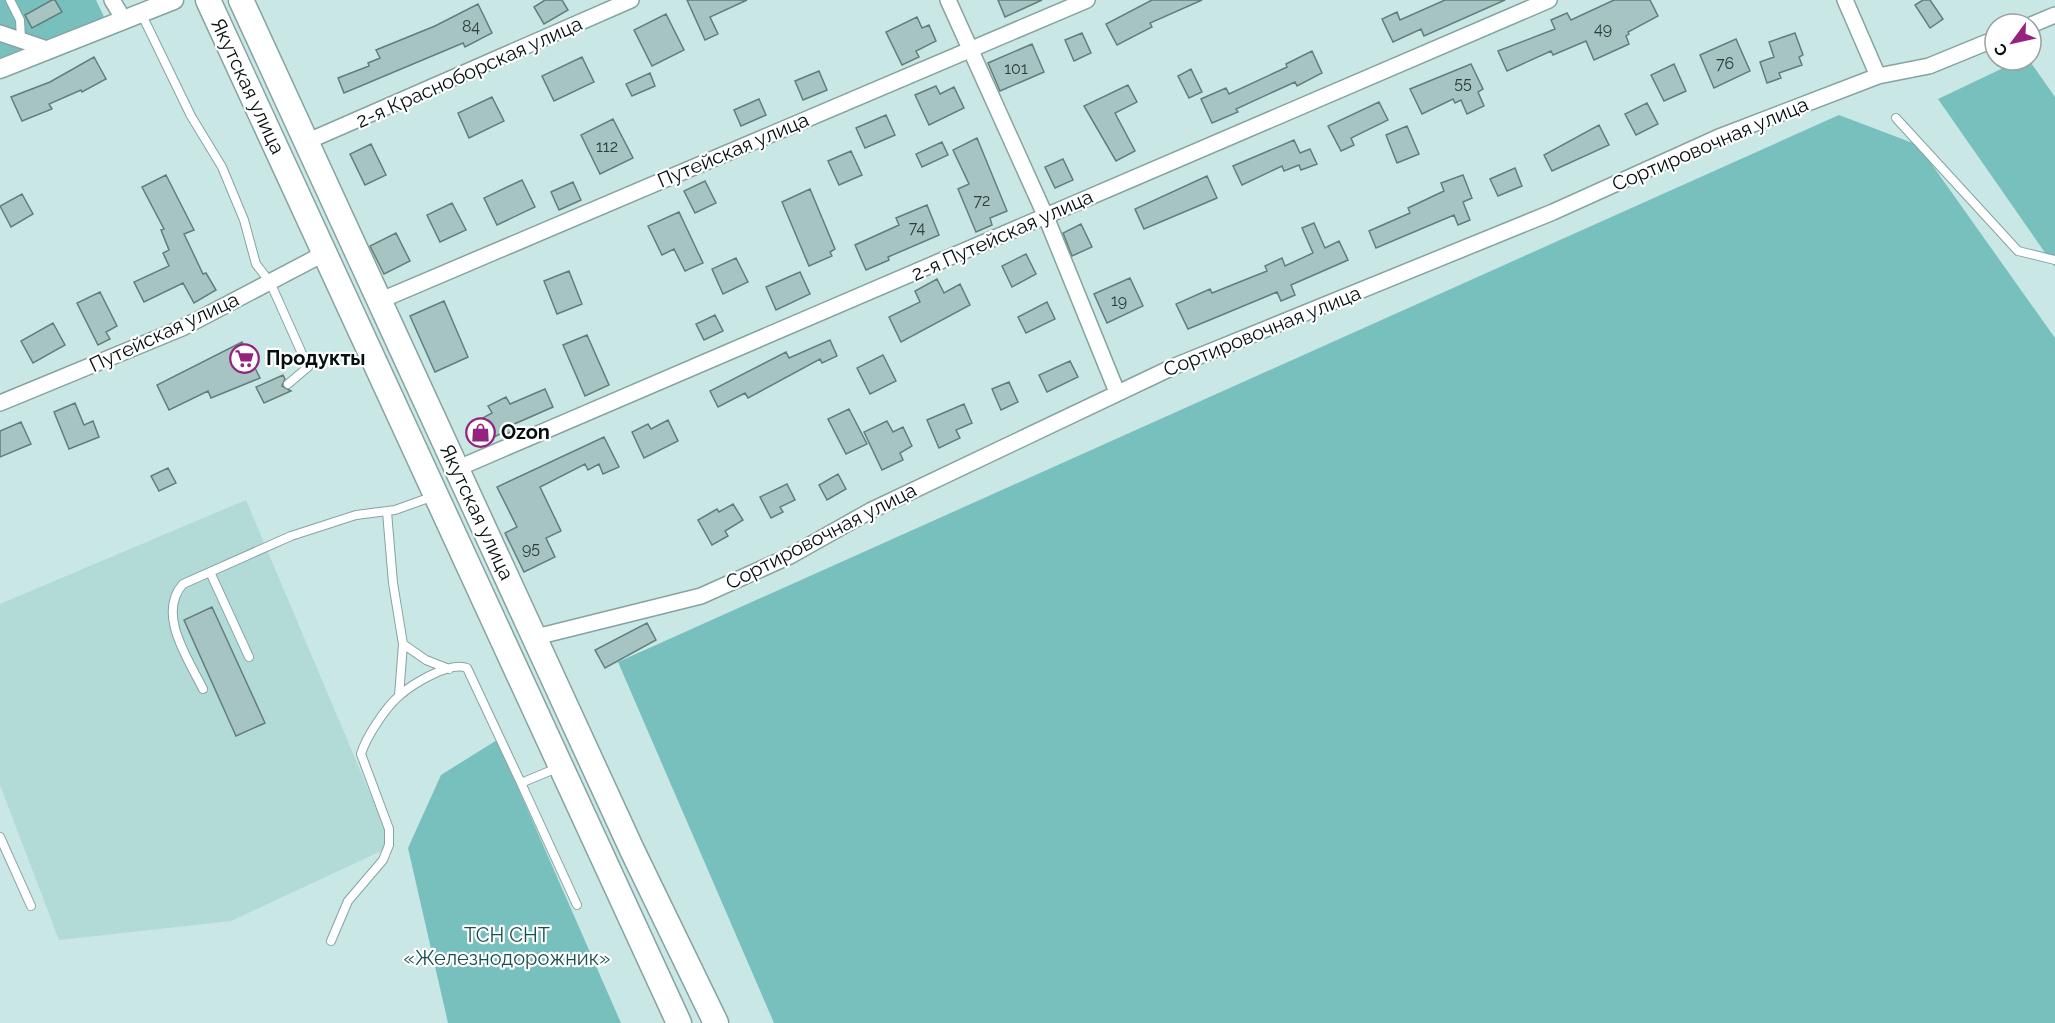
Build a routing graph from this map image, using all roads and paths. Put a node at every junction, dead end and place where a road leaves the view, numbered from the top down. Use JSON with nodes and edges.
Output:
{"nodes":[{"id":1,"x":10,"y":0,"type":"edge"},
{"id":2,"x":112,"y":0,"type":"edge"},
{"id":3,"x":174,"y":0,"type":"edge"},
{"id":4,"x":208,"y":0,"type":"edge"},
{"id":5,"x":241,"y":0,"type":"edge"},
{"id":6,"x":631,"y":0,"type":"edge"},
{"id":7,"x":948,"y":0,"type":"edge"},
{"id":8,"x":1087,"y":0,"type":"edge"},
{"id":9,"x":1549,"y":0,"type":"edge"},
{"id":10,"x":1845,"y":0,"type":"edge"},
{"id":11,"x":132,"y":17,"type":"junction"},
{"id":12,"x":0,"y":33,"type":"edge"},
{"id":13,"x":21,"y":40,"type":"junction"},
{"id":14,"x":1983,"y":44,"type":"edge"},
{"id":15,"x":48,"y":49,"type":"junction"},
{"id":16,"x":969,"y":49,"type":"junction"},
{"id":17,"x":0,"y":69,"type":"edge"},
{"id":18,"x":1878,"y":76,"type":"junction"},
{"id":19,"x":1896,"y":118,"type":"dead end"},
{"id":20,"x":306,"y":142,"type":"junction"},
{"id":21,"x":1046,"y":217,"type":"junction"},
{"id":22,"x":325,"y":253,"type":"junction"},
{"id":23,"x":2055,"y":260,"type":"edge"},
{"id":24,"x":270,"y":282,"type":"junction"},
{"id":25,"x":379,"y":301,"type":"junction"},
{"id":26,"x":288,"y":384,"type":"dead end"},
{"id":27,"x":1117,"y":392,"type":"junction"},
{"id":28,"x":0,"y":403,"type":"edge"},
{"id":29,"x":456,"y":469,"type":"junction"},
{"id":30,"x":436,"y":495,"type":"junction"},
{"id":31,"x":387,"y":512,"type":"junction"},
{"id":32,"x":210,"y":572,"type":"junction"},
{"id":33,"x":536,"y":637,"type":"junction"},
{"id":34,"x":403,"y":644,"type":"junction"},
{"id":35,"x":249,"y":657,"type":"dead end"},
{"id":36,"x":450,"y":669,"type":"junction"},
{"id":37,"x":203,"y":688,"type":"dead end"},
{"id":38,"x":399,"y":696,"type":"junction"},
{"id":39,"x":561,"y":766,"type":"junction"},
{"id":40,"x":521,"y":783,"type":"junction"},
{"id":41,"x":0,"y":837,"type":"edge"},
{"id":42,"x":577,"y":905,"type":"dead end"},
{"id":43,"x":31,"y":906,"type":"dead end"},
{"id":44,"x":331,"y":941,"type":"dead end"},
{"id":45,"x":679,"y":1023,"type":"edge"},
{"id":46,"x":716,"y":1023,"type":"edge"}],
"edges":[{"from":1,"to":13,"type":"lane"},
{"from":2,"to":11,"type":"street"},
{"from":3,"to":11,"type":"street"},
{"from":4,"to":22,"type":"main road","name":"Якутская улица"},
{"from":5,"to":20,"type":"main road","name":"Якутская улица"},
{"from":6,"to":20,"type":"street","name":"2-я Красноборская улица"},
{"from":7,"to":16,"type":"street"},
{"from":8,"to":16,"type":"street","name":"Путейская улица"},
{"from":9,"to":21,"type":"street","name":"2-я Путейская улица"},
{"from":10,"to":18,"type":"street"},
{"from":11,"to":15,"type":"street"},
{"from":11,"to":24,"type":"lane"},
{"from":12,"to":13,"type":"street"},
{"from":13,"to":15,"type":"street"},
{"from":14,"to":18,"type":"street","name":"Сортировочная улица"},
{"from":15,"to":17,"type":"street"},
{"from":16,"to":21,"type":"street"},
{"from":16,"to":25,"type":"street","name":"Путейская улица"},
{"from":18,"to":27,"type":"street","name":"Сортировочная улица"},
{"from":19,"to":23,"type":"lane"},
{"from":20,"to":25,"type":"main road","name":"Якутская улица"},
{"from":21,"to":27,"type":"street"},
{"from":21,"to":29,"type":"street","name":"2-я Путейская улица"},
{"from":22,"to":24,"type":"street","name":"Путейская улица"},
{"from":22,"to":30,"type":"main road","name":"Якутская улица"},
{"from":24,"to":26,"type":"lane"},
{"from":24,"to":28,"type":"street","name":"Путейская улица"},
{"from":25,"to":29,"type":"main road","name":"Якутская улица"},
{"from":27,"to":33,"type":"street","name":"Сортировочная улица"},
{"from":29,"to":33,"type":"main road","name":"Якутская улица"},
{"from":30,"to":31,"type":"lane"},
{"from":30,"to":39,"type":"main road","name":"Якутская улица"},
{"from":31,"to":32,"type":"lane"},
{"from":31,"to":34,"type":"lane"},
{"from":32,"to":35,"type":"lane"},
{"from":32,"to":37,"type":"lane"},
{"from":33,"to":46,"type":"main road","name":"Якутская улица"},
{"from":34,"to":36,"type":"lane"},
{"from":34,"to":38,"type":"lane"},
{"from":36,"to":38,"type":"lane"},
{"from":36,"to":40,"type":"lane"},
{"from":38,"to":44,"type":"lane"},
{"from":39,"to":40,"type":"lane"},
{"from":39,"to":45,"type":"main road","name":"Якутская улица"},
{"from":40,"to":42,"type":"lane"},
{"from":41,"to":43,"type":"lane"}]}
